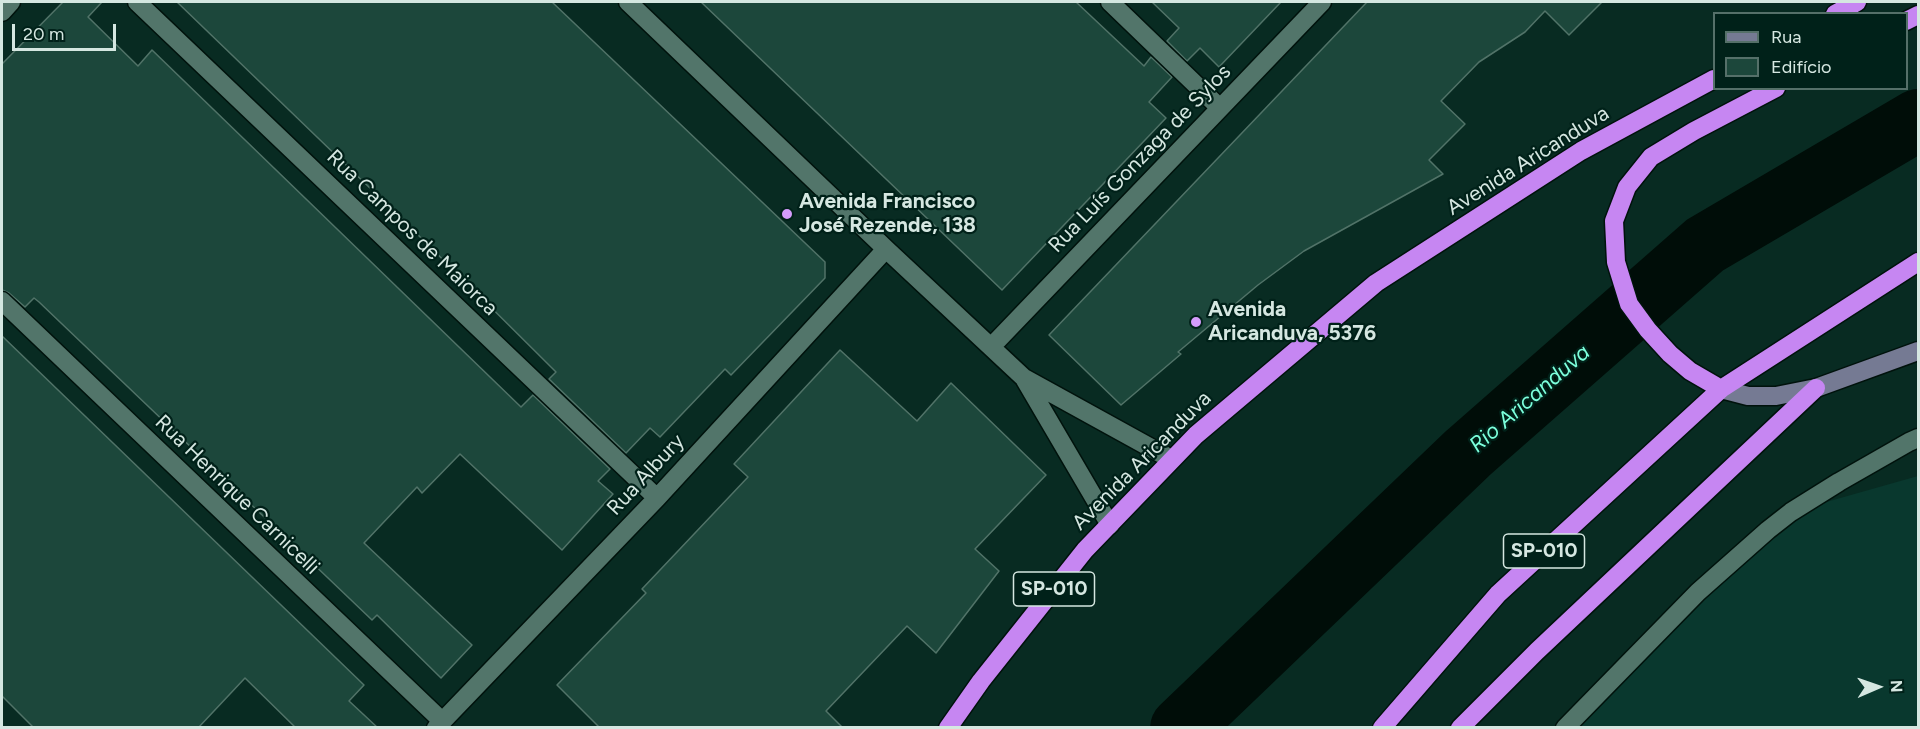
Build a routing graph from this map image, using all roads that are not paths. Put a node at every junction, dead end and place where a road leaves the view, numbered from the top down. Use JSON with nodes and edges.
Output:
{"nodes":[{"id":1,"x":11,"y":2,"type":"edge"},
{"id":2,"x":137,"y":2,"type":"edge"},
{"id":3,"x":628,"y":2,"type":"edge"},
{"id":4,"x":1110,"y":2,"type":"edge"},
{"id":5,"x":1322,"y":2,"type":"edge"},
{"id":6,"x":1857,"y":2,"type":"edge"},
{"id":7,"x":2,"y":12,"type":"edge"},
{"id":8,"x":1839,"y":12,"type":"edge"},
{"id":9,"x":1713,"y":80,"type":"edge"},
{"id":10,"x":1772,"y":90,"type":"edge"},
{"id":11,"x":1220,"y":108,"type":"junction"},
{"id":12,"x":886,"y":249,"type":"junction"},
{"id":13,"x":1918,"y":262,"type":"edge"},
{"id":14,"x":2,"y":301,"type":"edge"},
{"id":15,"x":991,"y":347,"type":"junction"},
{"id":16,"x":1918,"y":351,"type":"edge"},
{"id":17,"x":1024,"y":378,"type":"junction"},
{"id":18,"x":1816,"y":388,"type":"junction"},
{"id":19,"x":1721,"y":389,"type":"junction"},
{"id":20,"x":1918,"y":438,"type":"edge"},
{"id":21,"x":1171,"y":459,"type":"junction"},
{"id":22,"x":657,"y":498,"type":"junction"},
{"id":23,"x":1110,"y":525,"type":"junction"},
{"id":24,"x":439,"y":724,"type":"edge"},
{"id":25,"x":948,"y":728,"type":"edge"},
{"id":26,"x":1382,"y":728,"type":"edge"},
{"id":27,"x":1460,"y":728,"type":"edge"},
{"id":28,"x":1565,"y":728,"type":"edge"}],
"edges":[{"from":1,"to":7,"type":"street"},
{"from":2,"to":22,"type":"street","name":"Rua Campos de Maiorca"},
{"from":3,"to":12,"type":"street"},
{"from":4,"to":11,"type":"street"},
{"from":5,"to":11,"type":"street","name":"Rua Luís Gonzaga de Sylos"},
{"from":6,"to":8,"type":"highway"},
{"from":9,"to":21,"type":"highway","name":"Avenida Aricanduva","number":"SP-010"},
{"from":10,"to":19,"type":"highway"},
{"from":11,"to":15,"type":"street","name":"Rua Luís Gonzaga de Sylos"},
{"from":12,"to":15,"type":"street"},
{"from":12,"to":22,"type":"street","name":"Rua Albury"},
{"from":13,"to":19,"type":"highway","number":"SP-010"},
{"from":14,"to":24,"type":"street","name":"Rua Henrique Carnicelli"},
{"from":15,"to":17,"type":"street"},
{"from":16,"to":18,"type":"street"},
{"from":17,"to":21,"type":"street"},
{"from":17,"to":23,"type":"street"},
{"from":18,"to":19,"type":"street"},
{"from":18,"to":27,"type":"highway"},
{"from":19,"to":26,"type":"highway","number":"SP-010"},
{"from":20,"to":28,"type":"street"},
{"from":21,"to":23,"type":"highway","name":"Avenida Aricanduva","number":"SP-010"},
{"from":22,"to":24,"type":"street","name":"Rua Albury"},
{"from":23,"to":25,"type":"highway","name":"Avenida Aricanduva","number":"SP-010"}]}
